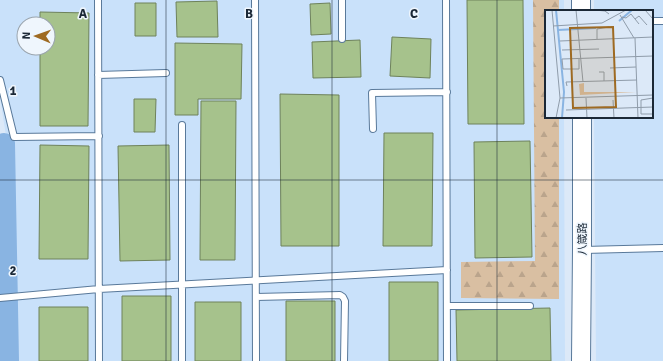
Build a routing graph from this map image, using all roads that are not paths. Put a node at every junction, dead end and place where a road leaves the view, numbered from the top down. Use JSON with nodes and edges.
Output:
{"nodes":[{"id":1,"x":98,"y":0,"type":"edge"},
{"id":2,"x":255,"y":0,"type":"edge"},
{"id":3,"x":342,"y":0,"type":"edge"},
{"id":4,"x":446,"y":0,"type":"edge"},
{"id":5,"x":342,"y":39,"type":"dead end"},
{"id":6,"x":166,"y":73,"type":"dead end"},
{"id":7,"x":98,"y":75,"type":"junction"},
{"id":8,"x":0,"y":80,"type":"edge"},
{"id":9,"x":447,"y":92,"type":"junction"},
{"id":10,"x":582,"y":118,"type":"edge"},
{"id":11,"x":182,"y":125,"type":"dead end"},
{"id":12,"x":373,"y":130,"type":"dead end"},
{"id":13,"x":99,"y":136,"type":"junction"},
{"id":14,"x":663,"y":248,"type":"edge"},
{"id":15,"x":582,"y":250,"type":"junction"},
{"id":16,"x":447,"y":270,"type":"junction"},
{"id":17,"x":256,"y":281,"type":"junction"},
{"id":18,"x":182,"y":285,"type":"junction"},
{"id":19,"x":99,"y":289,"type":"junction"},
{"id":20,"x":256,"y":297,"type":"junction"},
{"id":21,"x":0,"y":298,"type":"edge"},
{"id":22,"x":447,"y":306,"type":"junction"},
{"id":23,"x":530,"y":306,"type":"dead end"},
{"id":24,"x":99,"y":361,"type":"edge"},
{"id":25,"x":182,"y":361,"type":"edge"},
{"id":26,"x":256,"y":361,"type":"edge"},
{"id":27,"x":344,"y":361,"type":"edge"},
{"id":28,"x":447,"y":361,"type":"edge"},
{"id":29,"x":581,"y":361,"type":"edge"}],
"edges":[{"from":1,"to":7,"type":"lane"},
{"from":2,"to":17,"type":"lane"},
{"from":3,"to":5,"type":"lane"},
{"from":4,"to":9,"type":"lane"},
{"from":6,"to":7,"type":"lane"},
{"from":7,"to":13,"type":"lane"},
{"from":8,"to":13,"type":"lane"},
{"from":9,"to":12,"type":"lane"},
{"from":9,"to":16,"type":"lane"},
{"from":10,"to":15,"type":"street","name":"八箴路"},
{"from":11,"to":18,"type":"lane"},
{"from":13,"to":19,"type":"lane"},
{"from":14,"to":15,"type":"lane"},
{"from":15,"to":29,"type":"street","name":"八箴路"},
{"from":16,"to":17,"type":"lane"},
{"from":16,"to":22,"type":"lane"},
{"from":17,"to":18,"type":"lane"},
{"from":17,"to":20,"type":"lane"},
{"from":18,"to":19,"type":"lane"},
{"from":18,"to":25,"type":"lane"},
{"from":19,"to":21,"type":"lane"},
{"from":19,"to":24,"type":"lane"},
{"from":20,"to":26,"type":"lane"},
{"from":20,"to":27,"type":"lane"},
{"from":22,"to":23,"type":"lane"},
{"from":22,"to":28,"type":"lane"}]}
